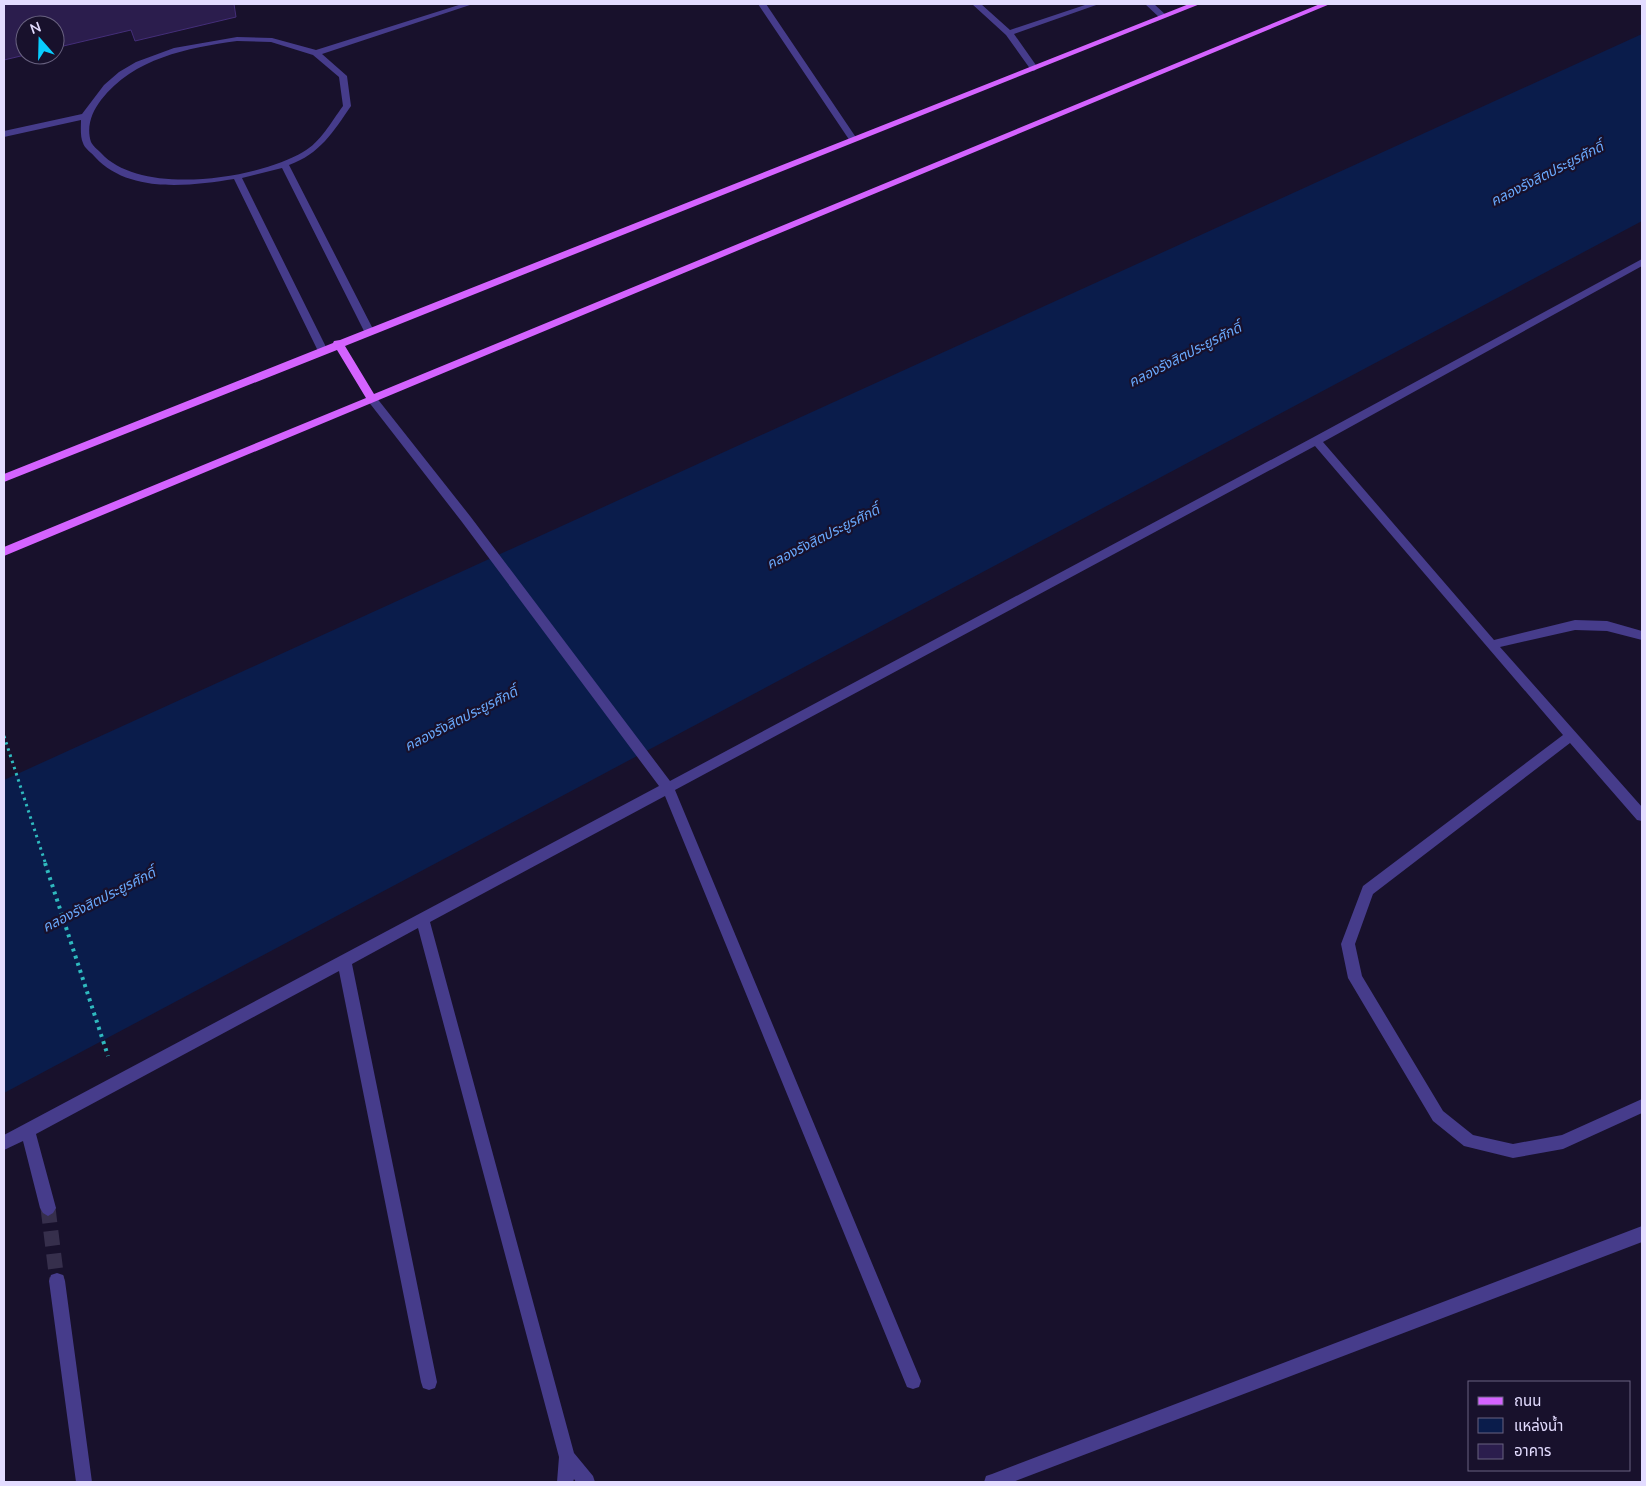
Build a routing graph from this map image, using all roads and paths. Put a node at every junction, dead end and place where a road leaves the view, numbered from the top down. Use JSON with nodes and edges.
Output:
{"nodes":[{"id":1,"x":469,"y":4,"type":"edge"},
{"id":2,"x":762,"y":4,"type":"edge"},
{"id":3,"x":976,"y":4,"type":"edge"},
{"id":4,"x":1095,"y":4,"type":"edge"},
{"id":5,"x":1149,"y":4,"type":"edge"},
{"id":6,"x":1196,"y":4,"type":"edge"},
{"id":7,"x":1326,"y":4,"type":"edge"},
{"id":8,"x":1163,"y":16,"type":"junction"},
{"id":9,"x":1009,"y":33,"type":"junction"},
{"id":10,"x":316,"y":53,"type":"junction"},
{"id":11,"x":1034,"y":68,"type":"junction"},
{"id":12,"x":86,"y":116,"type":"junction"},
{"id":13,"x":4,"y":134,"type":"edge"},
{"id":14,"x":853,"y":139,"type":"junction"},
{"id":15,"x":284,"y":164,"type":"junction"},
{"id":16,"x":237,"y":176,"type":"junction"},
{"id":17,"x":1642,"y":262,"type":"edge"},
{"id":18,"x":369,"y":331,"type":"junction"},
{"id":19,"x":338,"y":343,"type":"junction"},
{"id":20,"x":322,"y":349,"type":"junction"},
{"id":21,"x":372,"y":399,"type":"junction"},
{"id":22,"x":1316,"y":441,"type":"junction"},
{"id":23,"x":4,"y":478,"type":"edge"},
{"id":24,"x":4,"y":552,"type":"edge"},
{"id":25,"x":1642,"y":635,"type":"edge"},
{"id":26,"x":1491,"y":645,"type":"junction"},
{"id":27,"x":1572,"y":735,"type":"junction"},
{"id":28,"x":4,"y":736,"type":"edge"},
{"id":29,"x":668,"y":788,"type":"junction"},
{"id":30,"x":1642,"y":816,"type":"edge"},
{"id":31,"x":422,"y":918,"type":"junction"},
{"id":32,"x":344,"y":961,"type":"junction"},
{"id":33,"x":117,"y":1084,"type":"junction"},
{"id":34,"x":1642,"y":1106,"type":"edge"},
{"id":35,"x":28,"y":1130,"type":"junction"},
{"id":36,"x":4,"y":1143,"type":"edge"},
{"id":37,"x":48,"y":1208,"type":"tunnel mouth"},
{"id":38,"x":1642,"y":1234,"type":"edge"},
{"id":39,"x":57,"y":1281,"type":"tunnel mouth"},
{"id":40,"x":913,"y":1381,"type":"dead end"},
{"id":41,"x":429,"y":1382,"type":"dead end"},
{"id":42,"x":567,"y":1458,"type":"junction"},
{"id":43,"x":84,"y":1482,"type":"edge"},
{"id":44,"x":565,"y":1482,"type":"edge"},
{"id":45,"x":587,"y":1482,"type":"edge"},
{"id":46,"x":992,"y":1482,"type":"edge"}],
"edges":[{"from":1,"to":10,"type":"street"},
{"from":2,"to":14,"type":"street"},
{"from":3,"to":9,"type":"street"},
{"from":4,"to":9,"type":"street"},
{"from":5,"to":8,"type":"street"},
{"from":6,"to":8,"type":"main road"},
{"from":7,"to":21,"type":"main road"},
{"from":8,"to":11,"type":"main road"},
{"from":9,"to":11,"type":"street"},
{"from":10,"to":12,"type":"street"},
{"from":10,"to":15,"type":"street"},
{"from":11,"to":14,"type":"main road"},
{"from":12,"to":13,"type":"street"},
{"from":12,"to":16,"type":"street"},
{"from":14,"to":18,"type":"main road"},
{"from":15,"to":16,"type":"street"},
{"from":15,"to":18,"type":"street"},
{"from":16,"to":20,"type":"street"},
{"from":17,"to":22,"type":"street"},
{"from":18,"to":19,"type":"main road"},
{"from":19,"to":20,"type":"main road"},
{"from":19,"to":21,"type":"main road"},
{"from":20,"to":23,"type":"main road"},
{"from":21,"to":24,"type":"main road"},
{"from":21,"to":29,"type":"street"},
{"from":22,"to":26,"type":"street"},
{"from":22,"to":29,"type":"street"},
{"from":25,"to":26,"type":"street"},
{"from":26,"to":27,"type":"street"},
{"from":27,"to":30,"type":"street"},
{"from":27,"to":34,"type":"street"},
{"from":28,"to":33,"type":"path"},
{"from":29,"to":31,"type":"street"},
{"from":29,"to":40,"type":"street"},
{"from":31,"to":32,"type":"street"},
{"from":31,"to":42,"type":"street"},
{"from":32,"to":33,"type":"street"},
{"from":32,"to":41,"type":"street"},
{"from":33,"to":35,"type":"street"},
{"from":35,"to":36,"type":"street"},
{"from":35,"to":37,"type":"street"},
{"from":38,"to":46,"type":"street"},
{"from":39,"to":43,"type":"street"},
{"from":42,"to":44,"type":"street"},
{"from":42,"to":45,"type":"street"}]}
